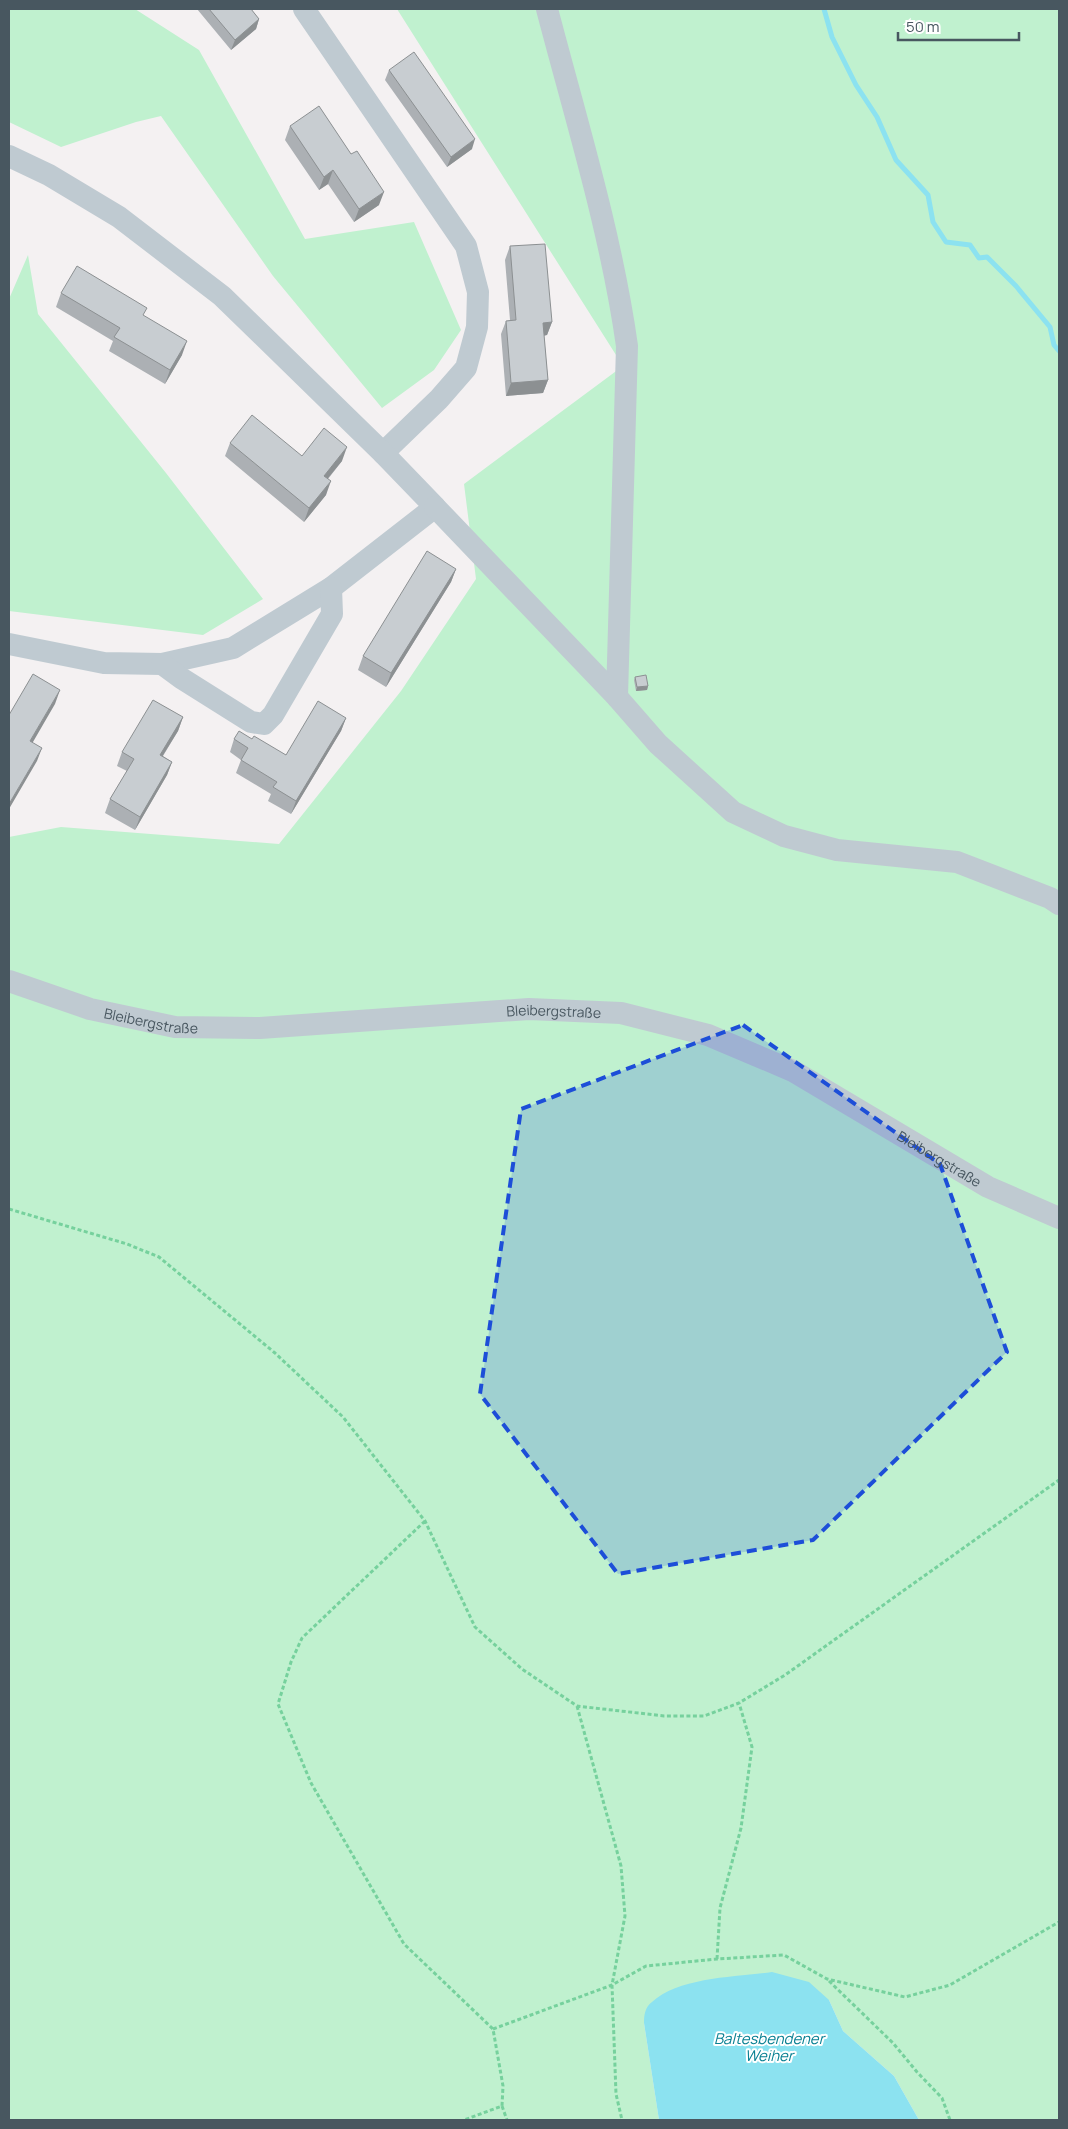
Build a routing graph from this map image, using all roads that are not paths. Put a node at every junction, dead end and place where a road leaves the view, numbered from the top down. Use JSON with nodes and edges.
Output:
{"nodes":[{"id":1,"x":304,"y":9,"type":"edge"},
{"id":2,"x":547,"y":9,"type":"edge"},
{"id":3,"x":9,"y":156,"type":"edge"},
{"id":4,"x":383,"y":453,"type":"junction"},
{"id":5,"x":435,"y":507,"type":"junction"},
{"id":6,"x":331,"y":588,"type":"junction"},
{"id":7,"x":10,"y":648,"type":"edge"},
{"id":8,"x":162,"y":664,"type":"junction"},
{"id":9,"x":618,"y":697,"type":"junction"},
{"id":10,"x":1059,"y":904,"type":"edge"},
{"id":11,"x":9,"y":981,"type":"edge"},
{"id":12,"x":1059,"y":1218,"type":"edge"}],
"edges":[{"from":1,"to":4,"type":"street"},
{"from":2,"to":9,"type":"street"},
{"from":3,"to":4,"type":"street"},
{"from":4,"to":5,"type":"street"},
{"from":5,"to":6,"type":"street"},
{"from":5,"to":9,"type":"street"},
{"from":6,"to":8,"type":"street"},
{"from":6,"to":8,"type":"street"},
{"from":7,"to":8,"type":"street"},
{"from":9,"to":10,"type":"street"},
{"from":11,"to":12,"type":"street","name":"Bleibergstraße"}]}
